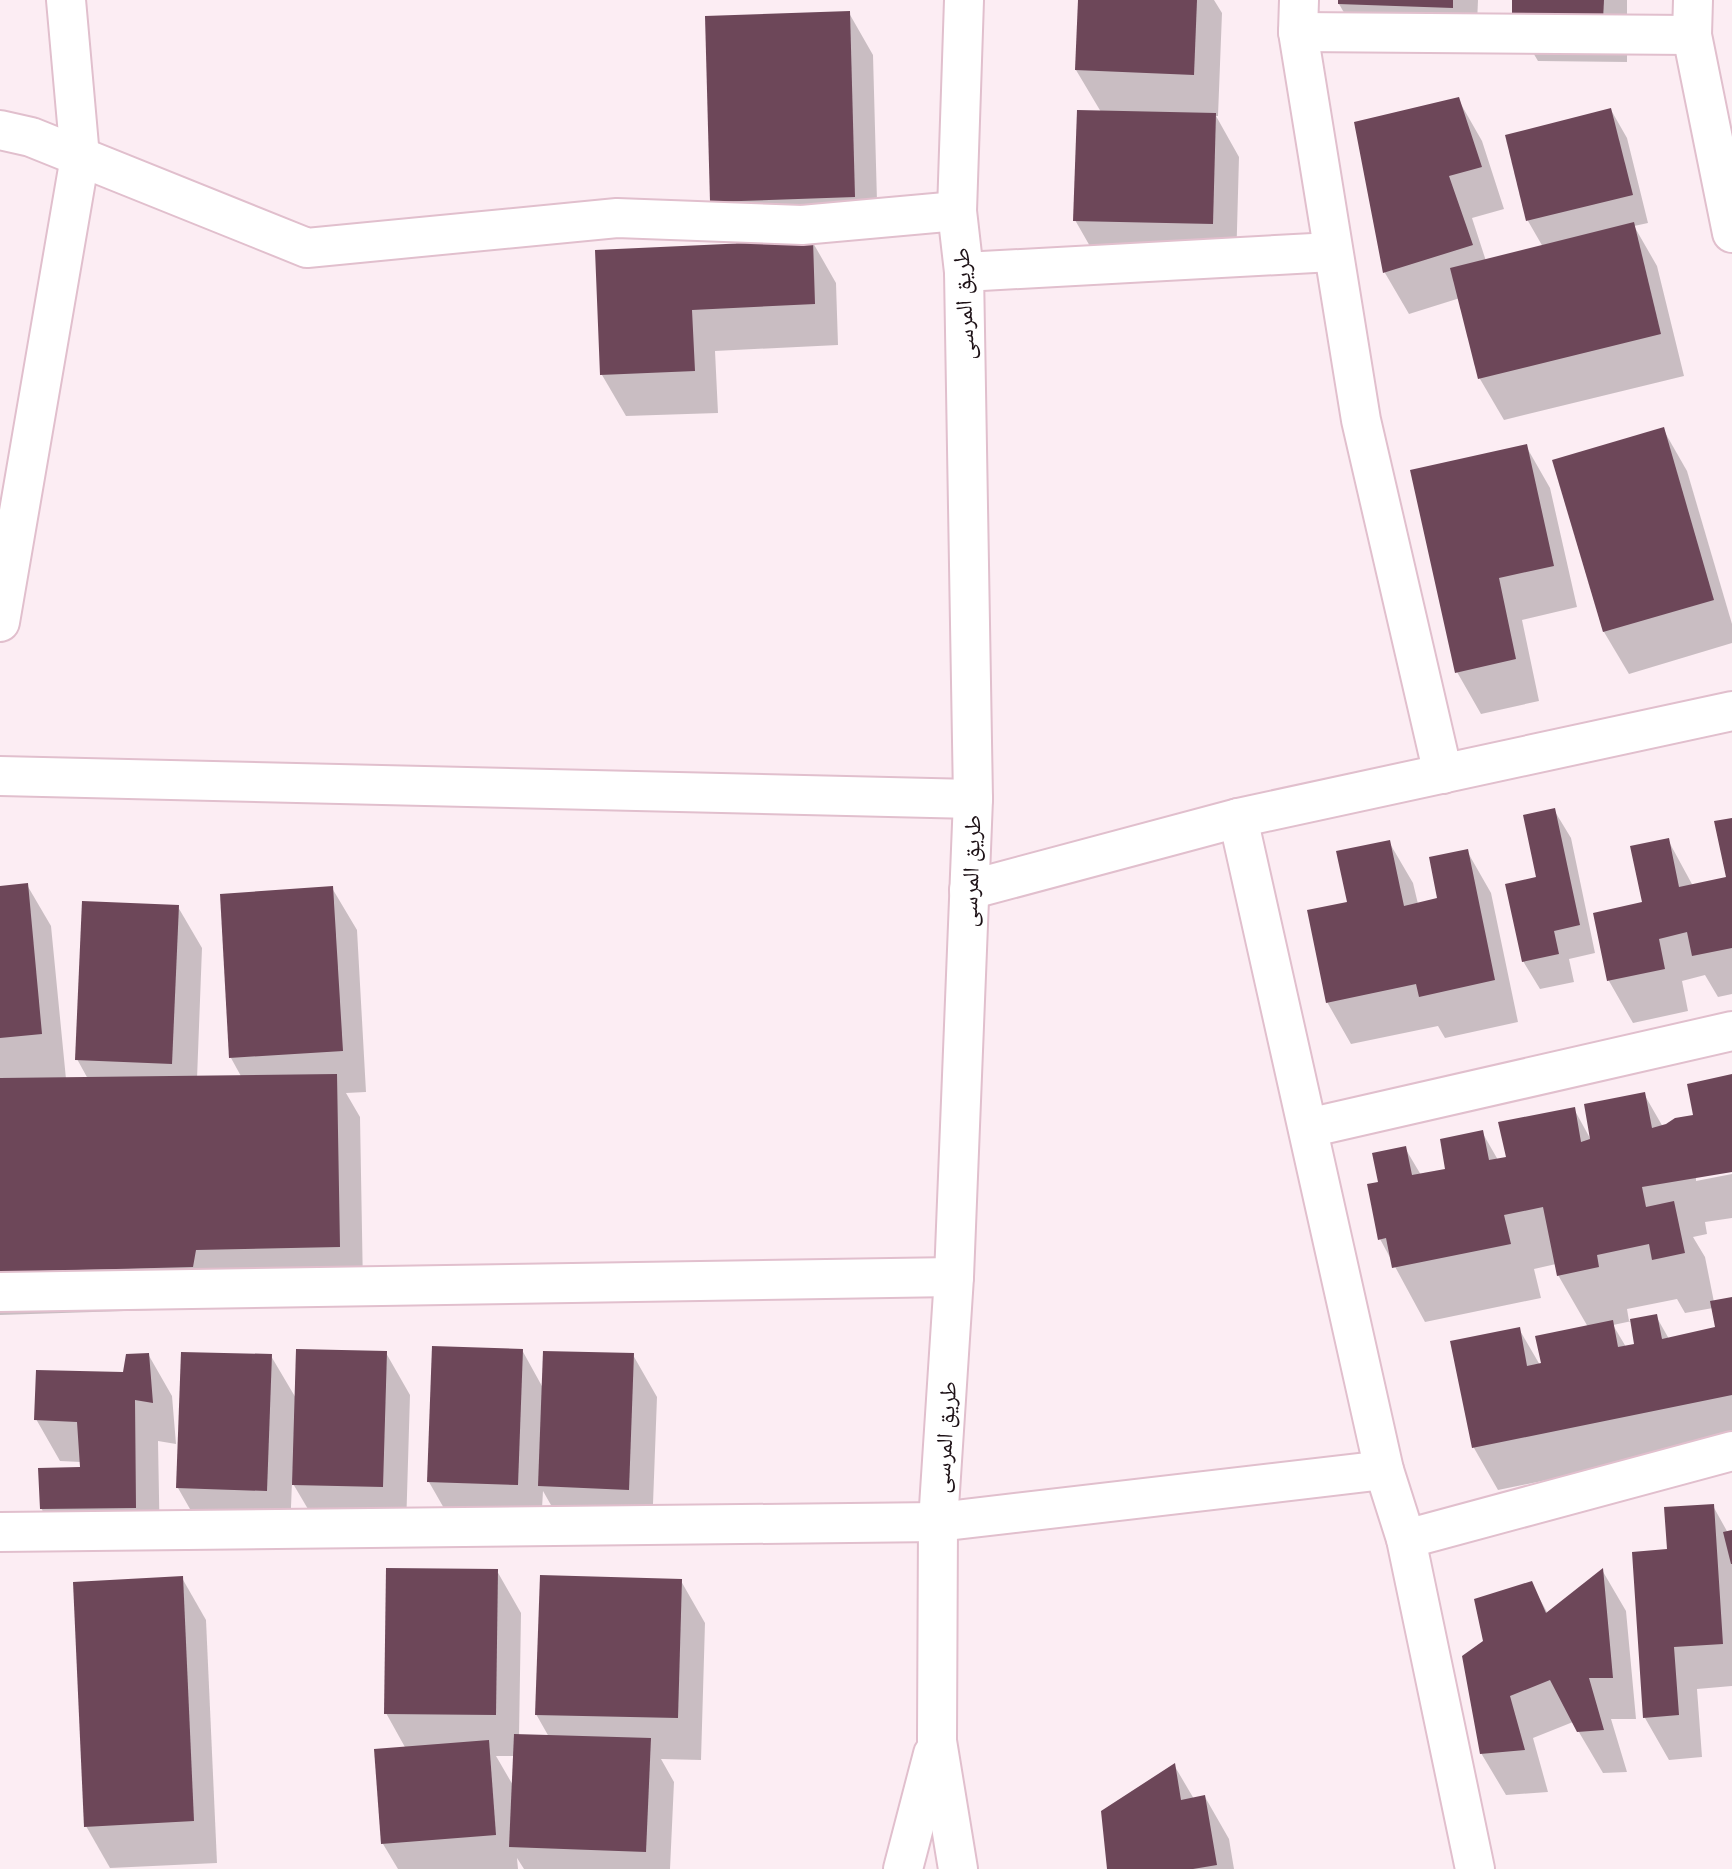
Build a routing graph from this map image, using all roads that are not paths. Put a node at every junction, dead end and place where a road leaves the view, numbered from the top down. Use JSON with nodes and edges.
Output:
{"nodes":[{"id":1,"x":66,"y":0,"type":"edge"},
{"id":2,"x":964,"y":0,"type":"edge"},
{"id":3,"x":1298,"y":16,"type":"edge"},
{"id":4,"x":1693,"y":17,"type":"edge"},
{"id":5,"x":0,"y":130,"type":"edge"},
{"id":6,"x":80,"y":157,"type":"junction"},
{"id":7,"x":957,"y":211,"type":"junction"},
{"id":8,"x":1732,"y":233,"type":"edge"},
{"id":9,"x":1332,"y":252,"type":"junction"},
{"id":10,"x":964,"y":272,"type":"junction"},
{"id":11,"x":0,"y":622,"type":"edge"},
{"id":12,"x":1732,"y":711,"type":"edge"},
{"id":13,"x":1443,"y":774,"type":"junction"},
{"id":14,"x":0,"y":776,"type":"edge"},
{"id":15,"x":973,"y":799,"type":"junction"},
{"id":16,"x":1237,"y":818,"type":"junction"},
{"id":17,"x":969,"y":890,"type":"junction"},
{"id":18,"x":1732,"y":1031,"type":"edge"},
{"id":19,"x":1308,"y":1128,"type":"junction"},
{"id":20,"x":954,"y":1277,"type":"junction"},
{"id":21,"x":0,"y":1292,"type":"edge"},
{"id":22,"x":1732,"y":1451,"type":"edge"},
{"id":23,"x":1384,"y":1470,"type":"junction"},
{"id":24,"x":938,"y":1522,"type":"junction"},
{"id":25,"x":0,"y":1532,"type":"edge"},
{"id":26,"x":1406,"y":1539,"type":"junction"},
{"id":27,"x":937,"y":1741,"type":"junction"},
{"id":28,"x":903,"y":1869,"type":"edge"},
{"id":29,"x":958,"y":1869,"type":"edge"},
{"id":30,"x":1475,"y":1869,"type":"edge"}],
"edges":[{"from":1,"to":6,"type":"street"},
{"from":2,"to":7,"type":"street","name":"طريق المرسى"},
{"from":3,"to":4,"type":"street"},
{"from":3,"to":9,"type":"street"},
{"from":4,"to":8,"type":"street"},
{"from":5,"to":6,"type":"street"},
{"from":6,"to":7,"type":"street"},
{"from":6,"to":11,"type":"street"},
{"from":7,"to":10,"type":"street","name":"طريق المرسى"},
{"from":9,"to":10,"type":"street"},
{"from":9,"to":13,"type":"street"},
{"from":10,"to":15,"type":"street","name":"طريق المرسى"},
{"from":12,"to":13,"type":"street"},
{"from":13,"to":16,"type":"street"},
{"from":14,"to":15,"type":"street"},
{"from":15,"to":17,"type":"street","name":"طريق المرسى"},
{"from":16,"to":17,"type":"street"},
{"from":16,"to":19,"type":"street"},
{"from":17,"to":20,"type":"street","name":"طريق المرسى"},
{"from":18,"to":19,"type":"street"},
{"from":19,"to":23,"type":"street"},
{"from":20,"to":21,"type":"street"},
{"from":20,"to":24,"type":"street","name":"طريق المرسى"},
{"from":22,"to":26,"type":"street"},
{"from":23,"to":24,"type":"street"},
{"from":23,"to":26,"type":"street"},
{"from":24,"to":25,"type":"street"},
{"from":24,"to":27,"type":"street","name":"طريق المرسى"},
{"from":26,"to":30,"type":"street"},
{"from":27,"to":28,"type":"street","name":"طريق المرسى"},
{"from":27,"to":29,"type":"street","name":"طريق المرسى"}]}
